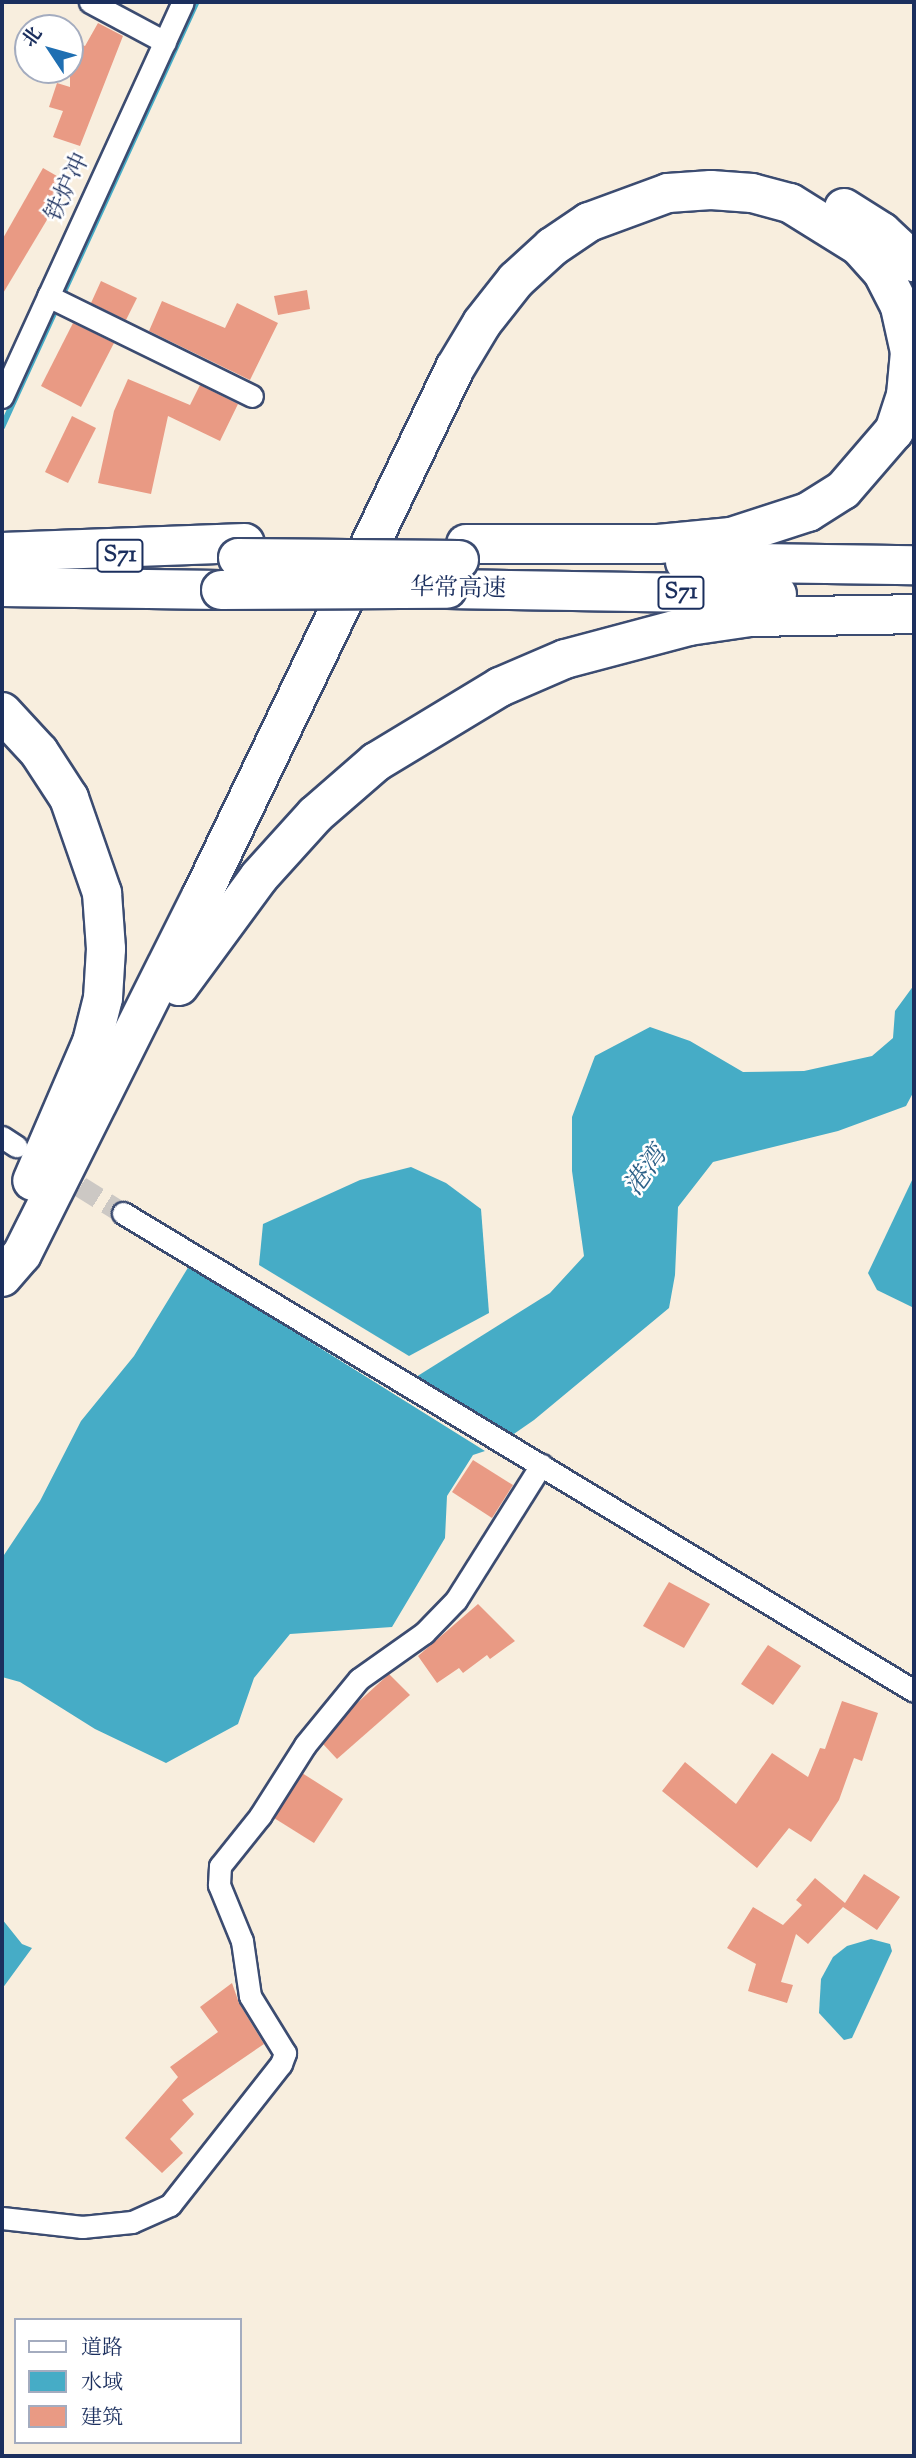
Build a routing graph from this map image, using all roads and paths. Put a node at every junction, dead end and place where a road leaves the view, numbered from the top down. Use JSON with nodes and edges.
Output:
{"nodes":[{"id":1,"x":90,"y":2,"type":"edge"},
{"id":2,"x":183,"y":2,"type":"edge"},
{"id":3,"x":165,"y":42,"type":"junction"},
{"id":4,"x":914,"y":261,"type":"edge"},
{"id":5,"x":48,"y":296,"type":"junction"},
{"id":6,"x":252,"y":396,"type":"dead end"},
{"id":7,"x":2,"y":397,"type":"edge"},
{"id":8,"x":2,"y":554,"type":"edge"},
{"id":9,"x":235,"y":563,"type":"junction"},
{"id":10,"x":457,"y":564,"type":"junction"},
{"id":11,"x":914,"y":565,"type":"edge"},
{"id":12,"x":2,"y":587,"type":"edge"},
{"id":13,"x":914,"y":597,"type":"edge"},
{"id":14,"x":914,"y":614,"type":"edge"},
{"id":15,"x":2,"y":712,"type":"edge"},
{"id":16,"x":123,"y":1213,"type":"tunnel mouth"},
{"id":17,"x":8,"y":1254,"type":"edge"},
{"id":18,"x":541,"y":1465,"type":"junction"},
{"id":19,"x":914,"y":1690,"type":"edge"},
{"id":20,"x":2,"y":2218,"type":"edge"}],
"edges":[{"from":1,"to":3,"type":"street"},
{"from":2,"to":3,"type":"street","name":"铁炉冲"},
{"from":3,"to":5,"type":"street","name":"铁炉冲"},
{"from":4,"to":17,"type":"highway"},
{"from":5,"to":6,"type":"street"},
{"from":5,"to":7,"type":"street","name":"铁炉冲"},
{"from":8,"to":9,"type":"highway"},
{"from":9,"to":10,"type":"highway"},
{"from":9,"to":10,"type":"highway","name":"华常高速","number":"S71","bridge":true},
{"from":9,"to":12,"type":"highway","name":"华常高速","number":"S71"},
{"from":10,"to":11,"type":"highway","name":"华常高速","number":"S71"},
{"from":10,"to":13,"type":"highway","name":"华常高速","number":"S71"},
{"from":10,"to":17,"type":"highway"},
{"from":14,"to":17,"type":"highway"},
{"from":15,"to":17,"type":"highway"},
{"from":16,"to":18,"type":"street"},
{"from":18,"to":19,"type":"street"},
{"from":18,"to":20,"type":"street"}]}
